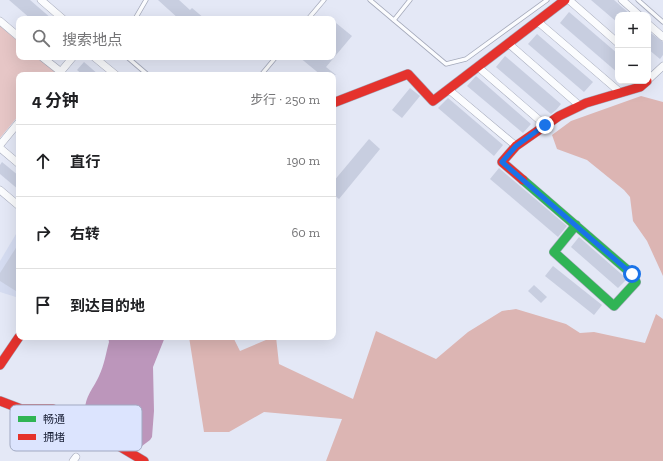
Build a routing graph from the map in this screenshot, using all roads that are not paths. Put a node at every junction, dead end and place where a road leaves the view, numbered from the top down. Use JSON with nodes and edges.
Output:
{"nodes":[{"id":1,"x":41,"y":0,"type":"edge"},
{"id":2,"x":146,"y":0,"type":"edge"},
{"id":3,"x":324,"y":0,"type":"edge"},
{"id":4,"x":370,"y":0,"type":"edge"},
{"id":5,"x":410,"y":0,"type":"edge"},
{"id":6,"x":547,"y":0,"type":"edge"},
{"id":7,"x":565,"y":0,"type":"edge"},
{"id":8,"x":569,"y":0,"type":"edge"},
{"id":9,"x":622,"y":0,"type":"edge"},
{"id":10,"x":638,"y":0,"type":"edge"},
{"id":11,"x":636,"y":12,"type":"edge"},
{"id":12,"x":60,"y":16,"type":"edge"},
{"id":13,"x":137,"y":16,"type":"edge"},
{"id":14,"x":311,"y":16,"type":"edge"},
{"id":15,"x":394,"y":20,"type":"junction"},
{"id":16,"x":0,"y":21,"type":"edge"},
{"id":17,"x":538,"y":21,"type":"junction"},
{"id":18,"x":663,"y":22,"type":"edge"},
{"id":19,"x":651,"y":27,"type":"edge"},
{"id":20,"x":16,"y":34,"type":"edge"},
{"id":21,"x":663,"y":37,"type":"edge"},
{"id":22,"x":615,"y":39,"type":"edge"},
{"id":23,"x":509,"y":44,"type":"junction"},
{"id":24,"x":45,"y":60,"type":"edge"},
{"id":25,"x":71,"y":60,"type":"edge"},
{"id":26,"x":98,"y":60,"type":"edge"},
{"id":27,"x":130,"y":60,"type":"edge"},
{"id":28,"x":274,"y":60,"type":"edge"},
{"id":29,"x":663,"y":66,"type":"edge"},
{"id":30,"x":478,"y":67,"type":"junction"},
{"id":31,"x":57,"y":72,"type":"edge"},
{"id":32,"x":61,"y":72,"type":"edge"},
{"id":33,"x":112,"y":72,"type":"edge"},
{"id":34,"x":144,"y":72,"type":"edge"},
{"id":35,"x":264,"y":72,"type":"edge"},
{"id":36,"x":651,"y":72,"type":"edge"},
{"id":37,"x":654,"y":74,"type":"junction"},
{"id":38,"x":651,"y":78,"type":"edge"},
{"id":39,"x":644,"y":84,"type":"edge"},
{"id":40,"x":448,"y":89,"type":"junction"},
{"id":41,"x":621,"y":93,"type":"junction"},
{"id":42,"x":336,"y":102,"type":"edge"},
{"id":43,"x":580,"y":106,"type":"junction"},
{"id":44,"x":545,"y":125,"type":"junction"},
{"id":45,"x":16,"y":126,"type":"edge"},
{"id":46,"x":516,"y":146,"type":"junction"},
{"id":47,"x":0,"y":147,"type":"edge"},
{"id":48,"x":16,"y":161,"type":"edge"},
{"id":49,"x":0,"y":190,"type":"edge"},
{"id":50,"x":16,"y":203,"type":"edge"},
{"id":51,"x":576,"y":226,"type":"junction"},
{"id":52,"x":17,"y":340,"type":"edge"},
{"id":53,"x":0,"y":365,"type":"edge"},
{"id":54,"x":0,"y":401,"type":"edge"},
{"id":55,"x":10,"y":405,"type":"edge"},
{"id":56,"x":127,"y":451,"type":"edge"},
{"id":57,"x":144,"y":461,"type":"edge"}],
"edges":[{"from":1,"to":12,"type":"street"},
{"from":2,"to":13,"type":"lane"},
{"from":3,"to":14,"type":"lane"},
{"from":4,"to":15,"type":"lane"},
{"from":5,"to":15,"type":"lane"},
{"from":6,"to":15,"type":"lane"},
{"from":7,"to":17,"type":"street"},
{"from":8,"to":22,"type":"street"},
{"from":9,"to":11,"type":"street"},
{"from":10,"to":18,"type":"lane"},
{"from":16,"to":20,"type":"street"},
{"from":17,"to":23,"type":"street"},
{"from":17,"to":41,"type":"street"},
{"from":19,"to":21,"type":"street"},
{"from":23,"to":30,"type":"street"},
{"from":23,"to":43,"type":"street"},
{"from":24,"to":31,"type":"street"},
{"from":25,"to":32,"type":"street"},
{"from":26,"to":33,"type":"street"},
{"from":27,"to":34,"type":"lane"},
{"from":28,"to":35,"type":"lane"},
{"from":29,"to":37,"type":"street"},
{"from":30,"to":40,"type":"street"},
{"from":30,"to":44,"type":"street"},
{"from":36,"to":37,"type":"street"},
{"from":37,"to":38,"type":"street"},
{"from":39,"to":41,"type":"street"},
{"from":40,"to":42,"type":"street"},
{"from":40,"to":46,"type":"street"},
{"from":41,"to":43,"type":"street"},
{"from":43,"to":44,"type":"street"},
{"from":44,"to":46,"type":"street"},
{"from":45,"to":47,"type":"street"},
{"from":46,"to":51,"type":"street"},
{"from":47,"to":48,"type":"street"},
{"from":49,"to":50,"type":"street"},
{"from":51,"to":51,"type":"street"},
{"from":52,"to":53,"type":"street"},
{"from":54,"to":55,"type":"street"},
{"from":56,"to":57,"type":"street"}]}
